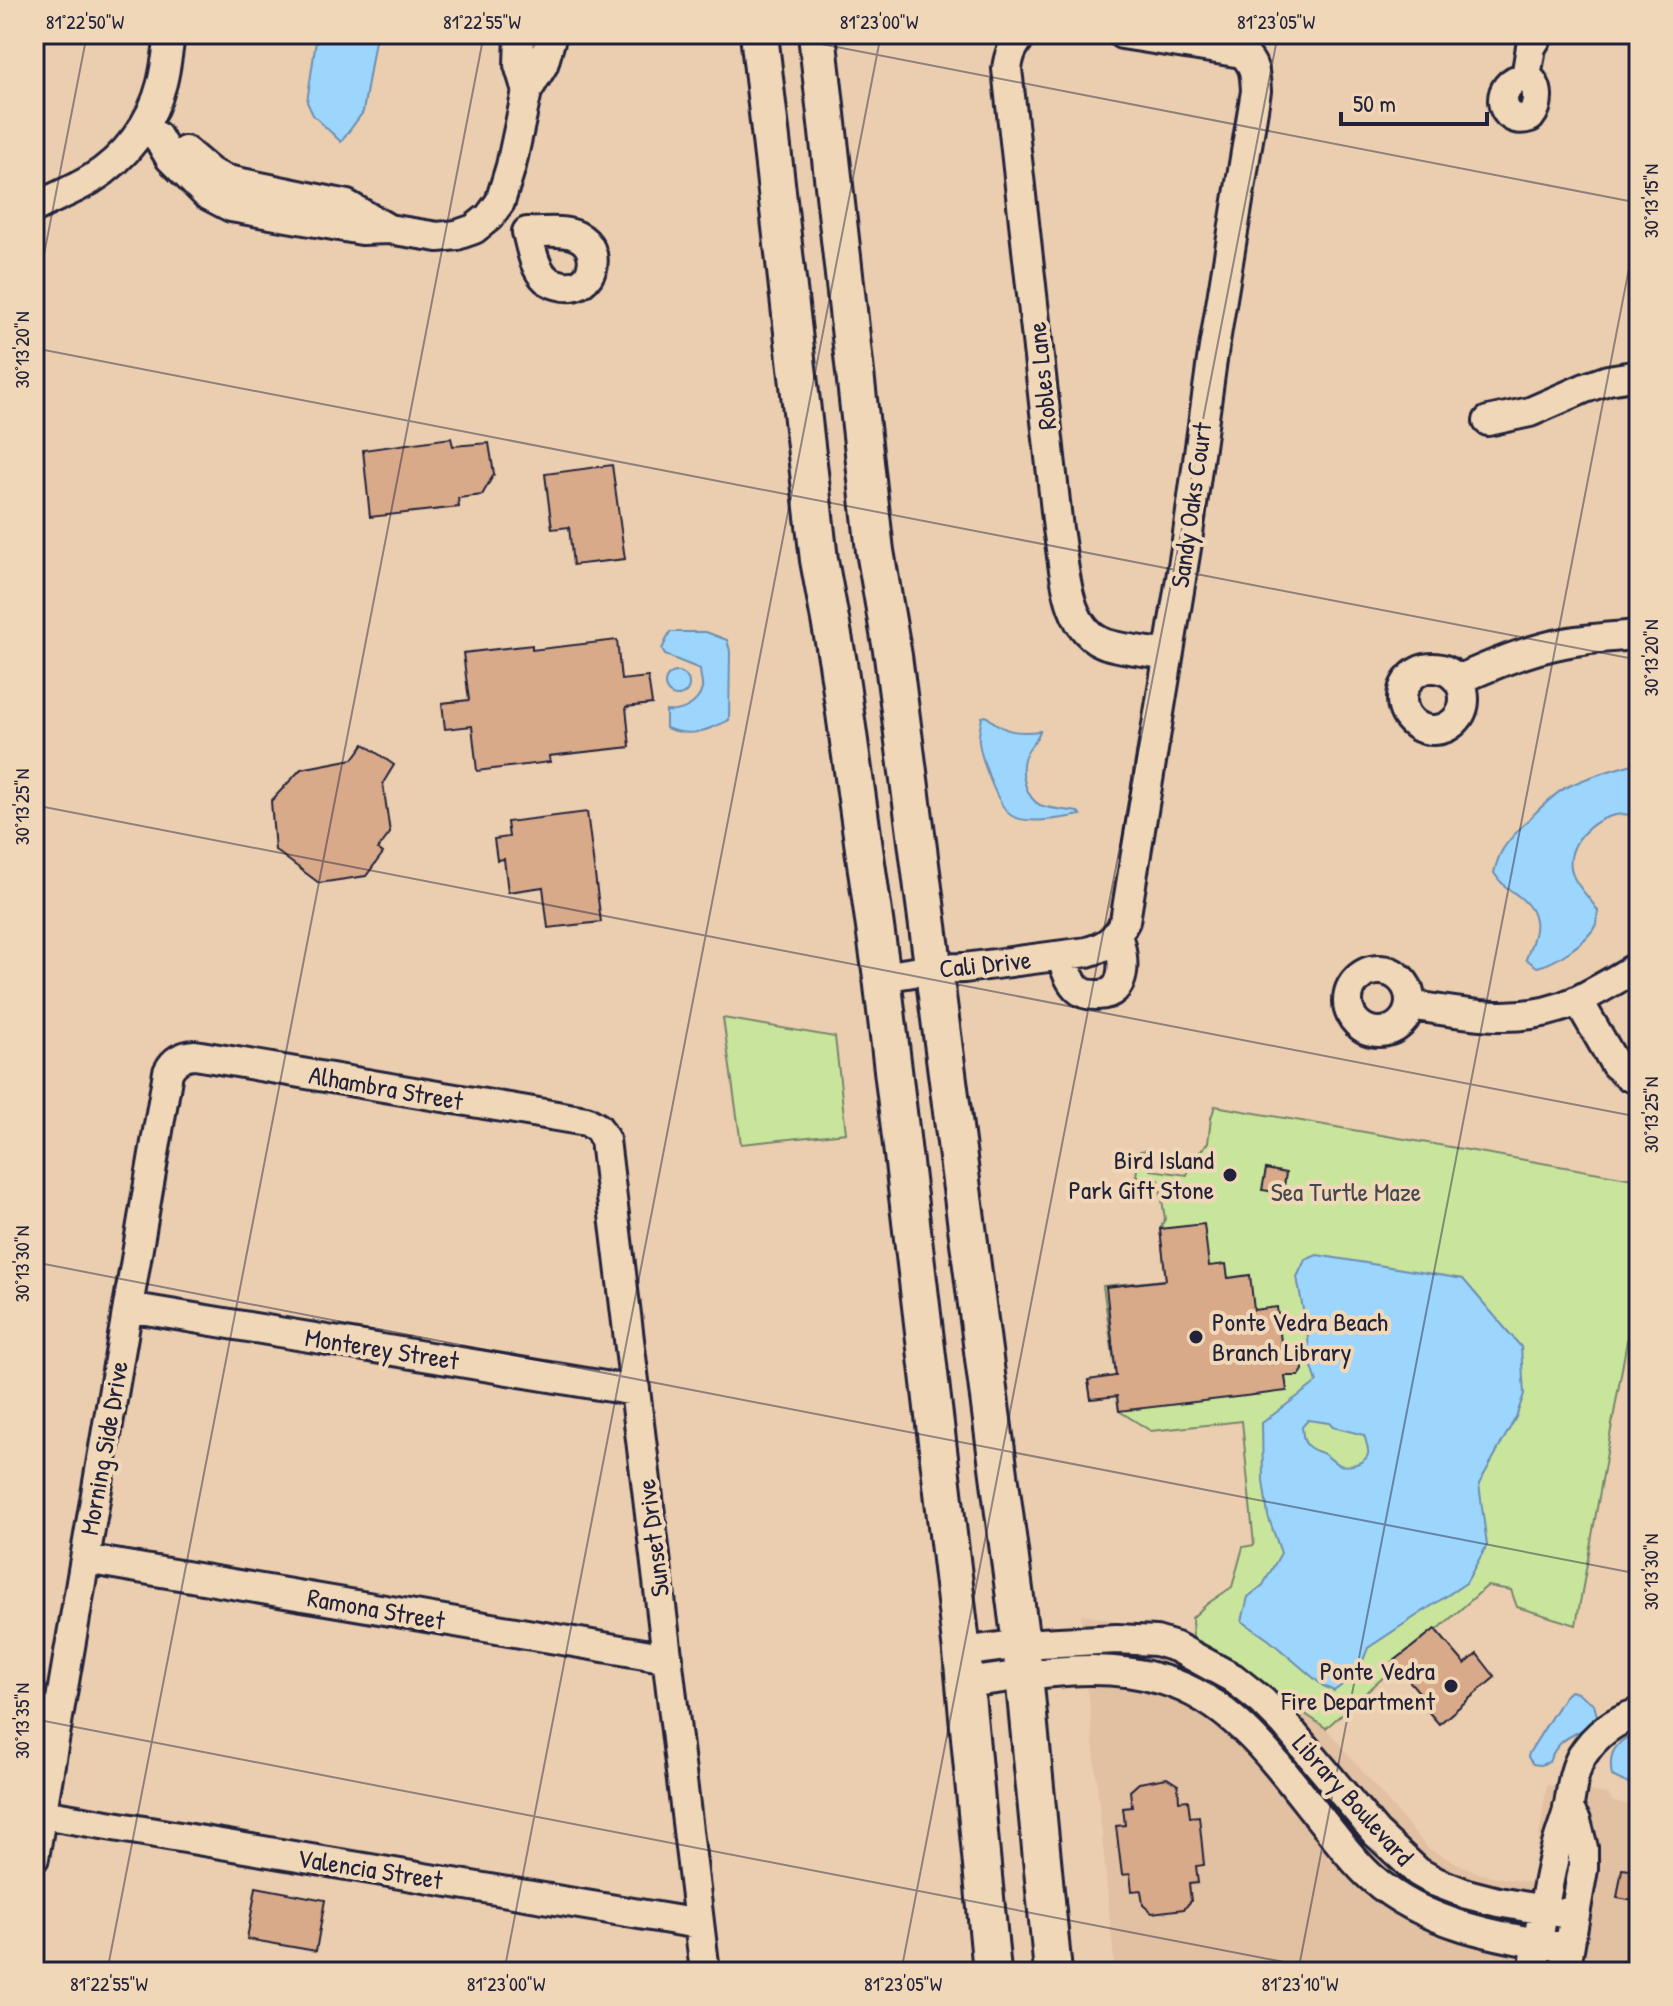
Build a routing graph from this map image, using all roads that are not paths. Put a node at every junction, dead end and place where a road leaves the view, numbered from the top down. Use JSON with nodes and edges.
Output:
{"nodes":[{"id":1,"x":170,"y":34,"type":"edge"},
{"id":2,"x":520,"y":34,"type":"edge"},
{"id":3,"x":552,"y":34,"type":"edge"},
{"id":4,"x":759,"y":34,"type":"edge"},
{"id":5,"x":817,"y":34,"type":"edge"},
{"id":6,"x":1023,"y":34,"type":"edge"},
{"id":7,"x":1122,"y":34,"type":"edge"},
{"id":8,"x":1539,"y":34,"type":"edge"},
{"id":9,"x":1526,"y":77,"type":"dead end"},
{"id":10,"x":527,"y":91,"type":"junction"},
{"id":11,"x":149,"y":133,"type":"junction"},
{"id":12,"x":63,"y":193,"type":"junction"},
{"id":13,"x":34,"y":199,"type":"edge"},
{"id":14,"x":34,"y":208,"type":"edge"},
{"id":15,"x":495,"y":210,"type":"junction"},
{"id":16,"x":527,"y":232,"type":"dead end"},
{"id":17,"x":1639,"y":375,"type":"edge"},
{"id":18,"x":1488,"y":421,"type":"dead end"},
{"id":19,"x":1639,"y":635,"type":"edge"},
{"id":20,"x":1168,"y":655,"type":"junction"},
{"id":21,"x":1458,"y":680,"type":"dead end"},
{"id":22,"x":1117,"y":935,"type":"junction"},
{"id":23,"x":1074,"y":954,"type":"junction"},
{"id":24,"x":1638,"y":968,"type":"edge"},
{"id":25,"x":933,"y":969,"type":"junction"},
{"id":26,"x":882,"y":977,"type":"junction"},
{"id":27,"x":1578,"y":1000,"type":"junction"},
{"id":28,"x":1410,"y":1005,"type":"dead end"},
{"id":29,"x":195,"y":1055,"type":"joint"},
{"id":30,"x":1639,"y":1078,"type":"edge"},
{"id":31,"x":578,"y":1120,"type":"joint"},
{"id":32,"x":128,"y":1307,"type":"junction"},
{"id":33,"x":635,"y":1391,"type":"junction"},
{"id":34,"x":85,"y":1559,"type":"junction"},
{"id":35,"x":668,"y":1658,"type":"junction"},
{"id":36,"x":1022,"y":1660,"type":"junction"},
{"id":37,"x":963,"y":1667,"type":"junction"},
{"id":38,"x":1639,"y":1713,"type":"edge"},
{"id":39,"x":1312,"y":1757,"type":"junction"},
{"id":40,"x":1287,"y":1778,"type":"junction"},
{"id":41,"x":1568,"y":1808,"type":"junction"},
{"id":42,"x":42,"y":1814,"type":"junction"},
{"id":43,"x":34,"y":1858,"type":"edge"},
{"id":44,"x":1543,"y":1909,"type":"junction"},
{"id":45,"x":1575,"y":1915,"type":"junction"},
{"id":46,"x":699,"y":1924,"type":"junction"},
{"id":47,"x":1538,"y":1943,"type":"junction"},
{"id":48,"x":1567,"y":1960,"type":"edge"},
{"id":49,"x":705,"y":1972,"type":"edge"},
{"id":50,"x":992,"y":1972,"type":"edge"},
{"id":51,"x":1053,"y":1972,"type":"edge"},
{"id":52,"x":1533,"y":1972,"type":"edge"}],
"edges":[{"from":1,"to":11,"type":"street"},
{"from":2,"to":10,"type":"street"},
{"from":3,"to":10,"type":"street"},
{"from":4,"to":26,"type":"main road"},
{"from":5,"to":25,"type":"main road"},
{"from":6,"to":20,"type":"street","name":"Robles Lane"},
{"from":7,"to":20,"type":"street","name":"Sandy Oaks Court"},
{"from":8,"to":9,"type":"street"},
{"from":10,"to":15,"type":"street"},
{"from":11,"to":12,"type":"street"},
{"from":11,"to":15,"type":"street"},
{"from":12,"to":13,"type":"street"},
{"from":12,"to":14,"type":"street"},
{"from":15,"to":16,"type":"street"},
{"from":17,"to":18,"type":"street"},
{"from":19,"to":21,"type":"street"},
{"from":20,"to":22,"type":"street","name":"Sandy Oaks Court"},
{"from":22,"to":23,"type":"street"},
{"from":22,"to":23,"type":"street"},
{"from":23,"to":25,"type":"street","name":"Cali Drive"},
{"from":24,"to":27,"type":"street"},
{"from":25,"to":26,"type":"street","name":"Cali Drive"},
{"from":25,"to":36,"type":"main road"},
{"from":26,"to":37,"type":"main road"},
{"from":27,"to":28,"type":"street"},
{"from":27,"to":30,"type":"street"},
{"from":29,"to":31,"type":"street","name":"Alhambra Street"},
{"from":29,"to":32,"type":"street","name":"Morning Side Drive"},
{"from":31,"to":33,"type":"street","name":"Sunset Drive"},
{"from":32,"to":33,"type":"street","name":"Monterey Street"},
{"from":32,"to":34,"type":"street","name":"Morning Side Drive"},
{"from":33,"to":35,"type":"street","name":"Sunset Drive"},
{"from":34,"to":35,"type":"street","name":"Ramona Street"},
{"from":34,"to":42,"type":"street","name":"Morning Side Drive"},
{"from":35,"to":46,"type":"street","name":"Sunset Drive"},
{"from":36,"to":37,"type":"street","name":"Library Boulevard"},
{"from":36,"to":39,"type":"street","name":"Library Boulevard"},
{"from":36,"to":40,"type":"street","name":"Library Boulevard"},
{"from":36,"to":51,"type":"main road"},
{"from":37,"to":50,"type":"main road"},
{"from":38,"to":41,"type":"street"},
{"from":39,"to":40,"type":"street"},
{"from":39,"to":44,"type":"street","name":"Library Boulevard"},
{"from":40,"to":47,"type":"street","name":"Library Boulevard"},
{"from":41,"to":44,"type":"street"},
{"from":41,"to":45,"type":"street"},
{"from":42,"to":43,"type":"street","name":"Morning Side Drive"},
{"from":42,"to":46,"type":"street","name":"Valencia Street"},
{"from":44,"to":45,"type":"street","name":"Library Boulevard"},
{"from":44,"to":47,"type":"street"},
{"from":45,"to":48,"type":"street"},
{"from":46,"to":49,"type":"street","name":"Sunset Drive"},
{"from":47,"to":48,"type":"street","name":"Library Boulevard"},
{"from":47,"to":52,"type":"street"}]}
